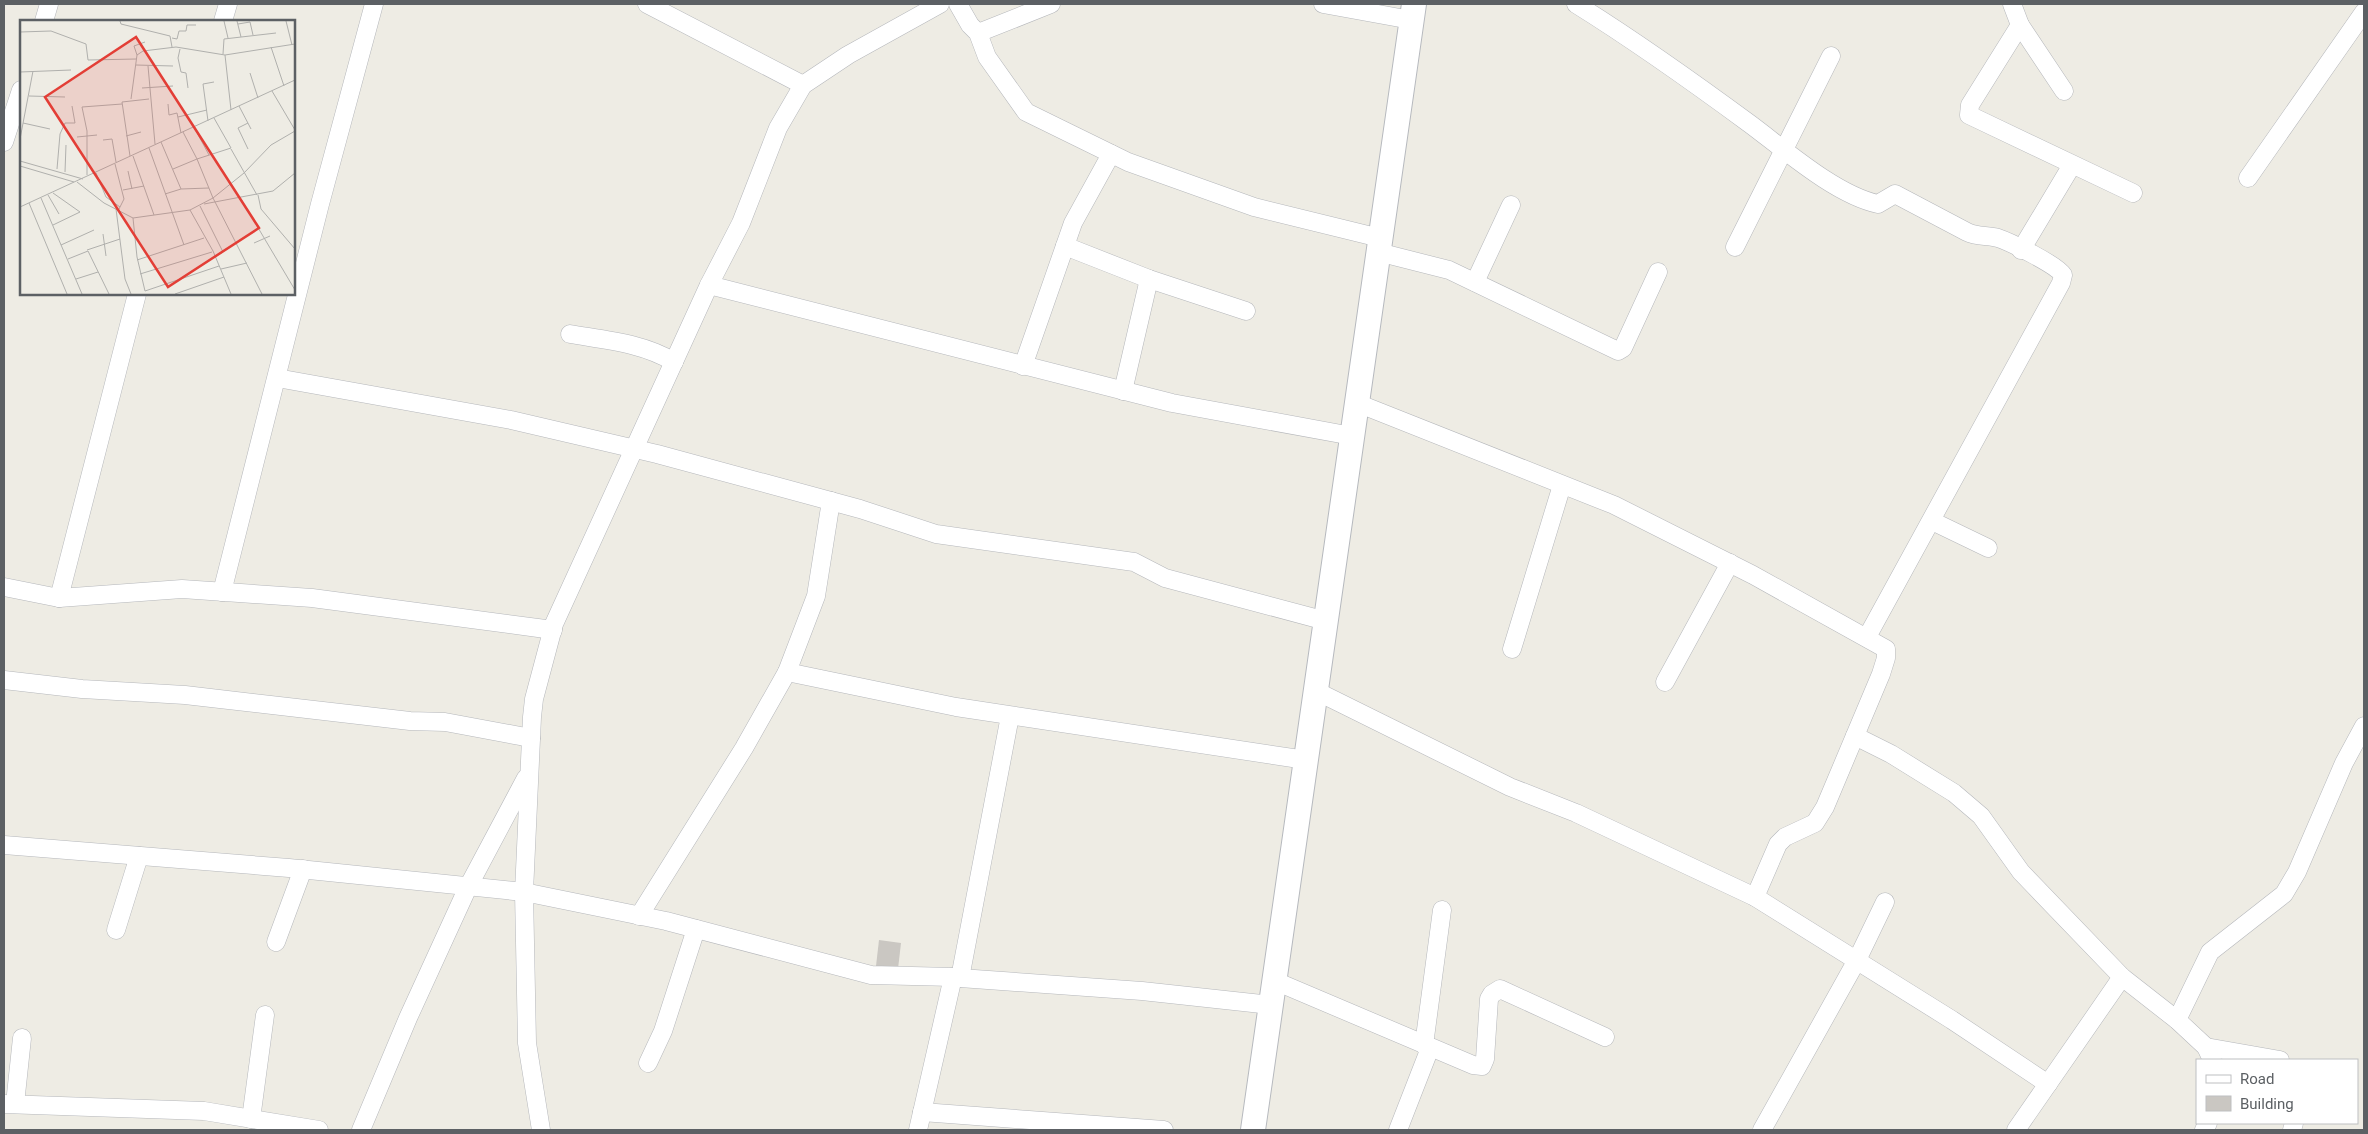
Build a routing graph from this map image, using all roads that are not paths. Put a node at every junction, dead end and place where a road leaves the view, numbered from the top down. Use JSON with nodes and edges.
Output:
{"nodes":[{"id":1,"x":48,"y":4,"type":"edge"},
{"id":2,"x":228,"y":4,"type":"edge"},
{"id":3,"x":374,"y":4,"type":"edge"},
{"id":4,"x":647,"y":4,"type":"edge"},
{"id":5,"x":940,"y":4,"type":"edge"},
{"id":6,"x":958,"y":4,"type":"edge"},
{"id":7,"x":1051,"y":4,"type":"edge"},
{"id":8,"x":1323,"y":4,"type":"edge"},
{"id":9,"x":1576,"y":4,"type":"edge"},
{"id":10,"x":2012,"y":4,"type":"edge"},
{"id":11,"x":1412,"y":12,"type":"edge"},
{"id":12,"x":2364,"y":12,"type":"edge"},
{"id":13,"x":44,"y":20,"type":"edge"},
{"id":14,"x":223,"y":20,"type":"edge"},
{"id":15,"x":2020,"y":25,"type":"junction"},
{"id":16,"x":974,"y":29,"type":"junction"},
{"id":17,"x":1831,"y":56,"type":"dead end"},
{"id":18,"x":803,"y":86,"type":"junction"},
{"id":19,"x":2064,"y":91,"type":"dead end"},
{"id":20,"x":20,"y":93,"type":"edge"},
{"id":21,"x":4,"y":142,"type":"edge"},
{"id":22,"x":1784,"y":149,"type":"junction"},
{"id":23,"x":1111,"y":154,"type":"junction"},
{"id":24,"x":2072,"y":165,"type":"junction"},
{"id":25,"x":2248,"y":178,"type":"dead end"},
{"id":26,"x":2133,"y":193,"type":"dead end"},
{"id":27,"x":1511,"y":205,"type":"dead end"},
{"id":28,"x":1380,"y":245,"type":"junction"},
{"id":29,"x":1065,"y":246,"type":"junction"},
{"id":30,"x":1735,"y":247,"type":"dead end"},
{"id":31,"x":2021,"y":250,"type":"junction"},
{"id":32,"x":1658,"y":272,"type":"dead end"},
{"id":33,"x":1149,"y":279,"type":"junction"},
{"id":34,"x":1475,"y":282,"type":"junction"},
{"id":35,"x":709,"y":285,"type":"junction"},
{"id":36,"x":137,"y":295,"type":"edge"},
{"id":37,"x":1246,"y":311,"type":"dead end"},
{"id":38,"x":570,"y":334,"type":"dead end"},
{"id":39,"x":674,"y":362,"type":"junction"},
{"id":40,"x":1024,"y":366,"type":"junction"},
{"id":41,"x":277,"y":378,"type":"junction"},
{"id":42,"x":1123,"y":391,"type":"junction"},
{"id":43,"x":1357,"y":403,"type":"junction"},
{"id":44,"x":1352,"y":436,"type":"junction"},
{"id":45,"x":633,"y":450,"type":"junction"},
{"id":46,"x":1562,"y":485,"type":"junction"},
{"id":47,"x":831,"y":501,"type":"junction"},
{"id":48,"x":1932,"y":521,"type":"junction"},
{"id":49,"x":1988,"y":548,"type":"dead end"},
{"id":50,"x":1730,"y":563,"type":"junction"},
{"id":51,"x":4,"y":587,"type":"edge"},
{"id":52,"x":222,"y":592,"type":"junction"},
{"id":53,"x":59,"y":598,"type":"junction"},
{"id":54,"x":1326,"y":621,"type":"junction"},
{"id":55,"x":552,"y":630,"type":"junction"},
{"id":56,"x":1868,"y":637,"type":"junction"},
{"id":57,"x":1512,"y":650,"type":"dead end"},
{"id":58,"x":787,"y":672,"type":"junction"},
{"id":59,"x":4,"y":680,"type":"edge"},
{"id":60,"x":1665,"y":682,"type":"dead end"},
{"id":61,"x":1316,"y":691,"type":"junction"},
{"id":62,"x":1010,"y":716,"type":"junction"},
{"id":63,"x":2364,"y":726,"type":"edge"},
{"id":64,"x":1855,"y":736,"type":"junction"},
{"id":65,"x":530,"y":738,"type":"junction"},
{"id":66,"x":1306,"y":760,"type":"junction"},
{"id":67,"x":528,"y":774,"type":"junction"},
{"id":68,"x":4,"y":845,"type":"edge"},
{"id":69,"x":139,"y":856,"type":"junction"},
{"id":70,"x":303,"y":869,"type":"junction"},
{"id":71,"x":468,"y":887,"type":"junction"},
{"id":72,"x":524,"y":892,"type":"junction"},
{"id":73,"x":1755,"y":898,"type":"junction"},
{"id":74,"x":1885,"y":902,"type":"dead end"},
{"id":75,"x":1442,"y":910,"type":"dead end"},
{"id":76,"x":639,"y":916,"type":"junction"},
{"id":77,"x":696,"y":929,"type":"junction"},
{"id":78,"x":116,"y":930,"type":"dead end"},
{"id":79,"x":276,"y":942,"type":"dead end"},
{"id":80,"x":1857,"y":960,"type":"junction"},
{"id":81,"x":2122,"y":977,"type":"junction"},
{"id":82,"x":957,"y":978,"type":"junction"},
{"id":83,"x":1275,"y":981,"type":"junction"},
{"id":84,"x":1271,"y":1005,"type":"junction"},
{"id":85,"x":265,"y":1015,"type":"dead end"},
{"id":86,"x":2177,"y":1020,"type":"junction"},
{"id":87,"x":1605,"y":1037,"type":"dead end"},
{"id":88,"x":22,"y":1038,"type":"dead end"},
{"id":89,"x":1427,"y":1046,"type":"junction"},
{"id":90,"x":2209,"y":1053,"type":"edge"},
{"id":91,"x":2270,"y":1059,"type":"edge"},
{"id":92,"x":648,"y":1063,"type":"dead end"},
{"id":93,"x":2048,"y":1084,"type":"junction"},
{"id":94,"x":10,"y":1104,"type":"edge"},
{"id":95,"x":922,"y":1112,"type":"junction"},
{"id":96,"x":252,"y":1119,"type":"junction"},
{"id":97,"x":319,"y":1130,"type":"edge"},
{"id":98,"x":361,"y":1130,"type":"edge"},
{"id":99,"x":541,"y":1130,"type":"edge"},
{"id":100,"x":918,"y":1130,"type":"edge"},
{"id":101,"x":1164,"y":1130,"type":"edge"},
{"id":102,"x":1253,"y":1130,"type":"edge"},
{"id":103,"x":1398,"y":1130,"type":"edge"},
{"id":104,"x":1762,"y":1130,"type":"edge"},
{"id":105,"x":2016,"y":1130,"type":"edge"}],
"edges":[{"from":1,"to":13,"type":"street"},
{"from":2,"to":14,"type":"street"},
{"from":3,"to":41,"type":"street"},
{"from":4,"to":18,"type":"street"},
{"from":5,"to":18,"type":"street"},
{"from":6,"to":16,"type":"street"},
{"from":7,"to":16,"type":"street"},
{"from":8,"to":11,"type":"street"},
{"from":9,"to":22,"type":"street"},
{"from":10,"to":15,"type":"street"},
{"from":11,"to":28,"type":"main road"},
{"from":12,"to":25,"type":"street"},
{"from":15,"to":19,"type":"street"},
{"from":15,"to":24,"type":"street"},
{"from":16,"to":23,"type":"street"},
{"from":17,"to":22,"type":"street"},
{"from":18,"to":35,"type":"street"},
{"from":20,"to":21,"type":"street"},
{"from":22,"to":30,"type":"street"},
{"from":22,"to":31,"type":"street"},
{"from":23,"to":28,"type":"street"},
{"from":23,"to":29,"type":"street"},
{"from":24,"to":26,"type":"street"},
{"from":24,"to":31,"type":"street"},
{"from":27,"to":34,"type":"street"},
{"from":28,"to":34,"type":"street"},
{"from":28,"to":43,"type":"main road"},
{"from":29,"to":33,"type":"street"},
{"from":29,"to":40,"type":"street"},
{"from":31,"to":48,"type":"street"},
{"from":32,"to":34,"type":"street"},
{"from":33,"to":37,"type":"street"},
{"from":33,"to":42,"type":"street"},
{"from":35,"to":39,"type":"street"},
{"from":35,"to":40,"type":"street"},
{"from":36,"to":53,"type":"street"},
{"from":38,"to":39,"type":"street"},
{"from":39,"to":45,"type":"street"},
{"from":40,"to":42,"type":"street"},
{"from":41,"to":45,"type":"street"},
{"from":41,"to":52,"type":"street"},
{"from":42,"to":44,"type":"street"},
{"from":43,"to":44,"type":"main road"},
{"from":43,"to":46,"type":"street"},
{"from":44,"to":54,"type":"main road"},
{"from":45,"to":47,"type":"street"},
{"from":45,"to":55,"type":"street"},
{"from":46,"to":50,"type":"street"},
{"from":46,"to":57,"type":"street"},
{"from":47,"to":54,"type":"street"},
{"from":47,"to":58,"type":"street"},
{"from":48,"to":49,"type":"street"},
{"from":48,"to":56,"type":"street"},
{"from":50,"to":56,"type":"street"},
{"from":50,"to":60,"type":"street"},
{"from":51,"to":53,"type":"street"},
{"from":52,"to":53,"type":"street"},
{"from":52,"to":55,"type":"street"},
{"from":54,"to":61,"type":"main road"},
{"from":55,"to":65,"type":"street"},
{"from":56,"to":64,"type":"street"},
{"from":58,"to":62,"type":"street"},
{"from":58,"to":76,"type":"street"},
{"from":59,"to":65,"type":"street"},
{"from":61,"to":66,"type":"main road"},
{"from":61,"to":73,"type":"street"},
{"from":62,"to":66,"type":"street"},
{"from":62,"to":82,"type":"street"},
{"from":63,"to":86,"type":"street"},
{"from":64,"to":73,"type":"street"},
{"from":64,"to":81,"type":"street"},
{"from":65,"to":67,"type":"street"},
{"from":66,"to":83,"type":"main road"},
{"from":67,"to":71,"type":"street"},
{"from":67,"to":72,"type":"street"},
{"from":68,"to":69,"type":"street"},
{"from":69,"to":70,"type":"street"},
{"from":69,"to":78,"type":"street"},
{"from":70,"to":71,"type":"street"},
{"from":70,"to":79,"type":"street"},
{"from":71,"to":72,"type":"street"},
{"from":71,"to":98,"type":"street"},
{"from":72,"to":76,"type":"street"},
{"from":72,"to":99,"type":"street"},
{"from":73,"to":80,"type":"street"},
{"from":74,"to":80,"type":"street"},
{"from":75,"to":89,"type":"street"},
{"from":76,"to":77,"type":"street"},
{"from":77,"to":82,"type":"street"},
{"from":77,"to":92,"type":"street"},
{"from":80,"to":93,"type":"street"},
{"from":80,"to":104,"type":"street"},
{"from":81,"to":86,"type":"street"},
{"from":81,"to":93,"type":"street"},
{"from":82,"to":84,"type":"street"},
{"from":82,"to":95,"type":"street"},
{"from":83,"to":84,"type":"main road"},
{"from":83,"to":89,"type":"street"},
{"from":84,"to":102,"type":"main road"},
{"from":85,"to":96,"type":"street"},
{"from":86,"to":90,"type":"street"},
{"from":87,"to":89,"type":"street"},
{"from":88,"to":94,"type":"street"},
{"from":89,"to":103,"type":"street"},
{"from":90,"to":91,"type":"street"},
{"from":93,"to":105,"type":"street"},
{"from":94,"to":96,"type":"street"},
{"from":95,"to":100,"type":"street"},
{"from":95,"to":101,"type":"street"},
{"from":96,"to":97,"type":"street"}]}
